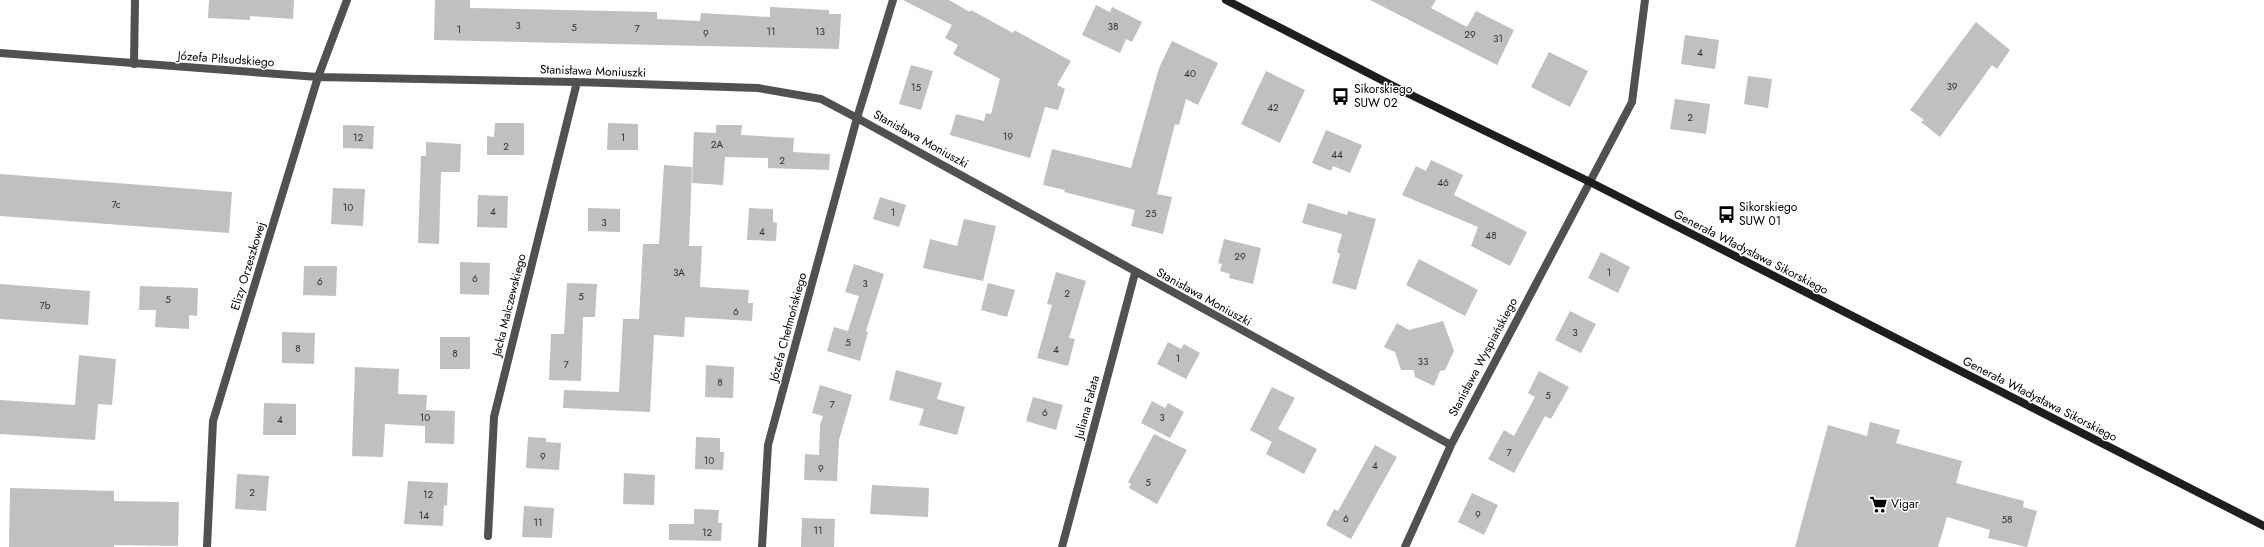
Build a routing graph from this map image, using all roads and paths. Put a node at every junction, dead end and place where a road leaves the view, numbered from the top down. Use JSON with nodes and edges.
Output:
{"nodes":[{"id":1,"x":134,"y":0,"type":"edge"},
{"id":2,"x":348,"y":0,"type":"edge"},
{"id":3,"x":893,"y":0,"type":"edge"},
{"id":4,"x":1645,"y":0,"type":"edge"},
{"id":5,"x":1232,"y":1,"type":"edge"},
{"id":6,"x":0,"y":53,"type":"edge"},
{"id":7,"x":134,"y":64,"type":"junction"},
{"id":8,"x":318,"y":77,"type":"junction"},
{"id":9,"x":577,"y":82,"type":"junction"},
{"id":10,"x":857,"y":118,"type":"junction"},
{"id":11,"x":1590,"y":182,"type":"junction"},
{"id":12,"x":1135,"y":273,"type":"junction"},
{"id":13,"x":1451,"y":445,"type":"junction"},
{"id":14,"x":2264,"y":526,"type":"edge"},
{"id":15,"x":488,"y":536,"type":"dead end"},
{"id":16,"x":207,"y":547,"type":"edge"},
{"id":17,"x":762,"y":547,"type":"edge"},
{"id":18,"x":1062,"y":547,"type":"edge"},
{"id":19,"x":1405,"y":547,"type":"edge"}],
"edges":[{"from":1,"to":7,"type":"street"},
{"from":2,"to":8,"type":"street","name":"Elizy Orzeszkowej"},
{"from":3,"to":10,"type":"street","name":"Józefa Chełmońskiego"},
{"from":4,"to":11,"type":"street","name":"Stanisława Wyspiańskiego"},
{"from":5,"to":11,"type":"street","name":"Generała Władysława Sikorskiego"},
{"from":6,"to":7,"type":"street","name":"Józefa Piłsudskiego"},
{"from":7,"to":8,"type":"street","name":"Józefa Piłsudskiego"},
{"from":8,"to":9,"type":"street","name":"Stanisława Moniuszki"},
{"from":8,"to":16,"type":"street","name":"Elizy Orzeszkowej"},
{"from":9,"to":10,"type":"street","name":"Stanisława Moniuszki"},
{"from":9,"to":15,"type":"street","name":"Jacka Malczewskiego"},
{"from":10,"to":12,"type":"street","name":"Stanisława Moniuszki"},
{"from":10,"to":17,"type":"street","name":"Józefa Chełmońskiego"},
{"from":11,"to":13,"type":"street","name":"Stanisława Wyspiańskiego"},
{"from":11,"to":14,"type":"street","name":"Generała Władysława Sikorskiego"},
{"from":12,"to":13,"type":"street","name":"Stanisława Moniuszki"},
{"from":12,"to":18,"type":"street","name":"Juliana Fałata"},
{"from":13,"to":19,"type":"street","name":"Stanisława Wyspiańskiego"}]}
